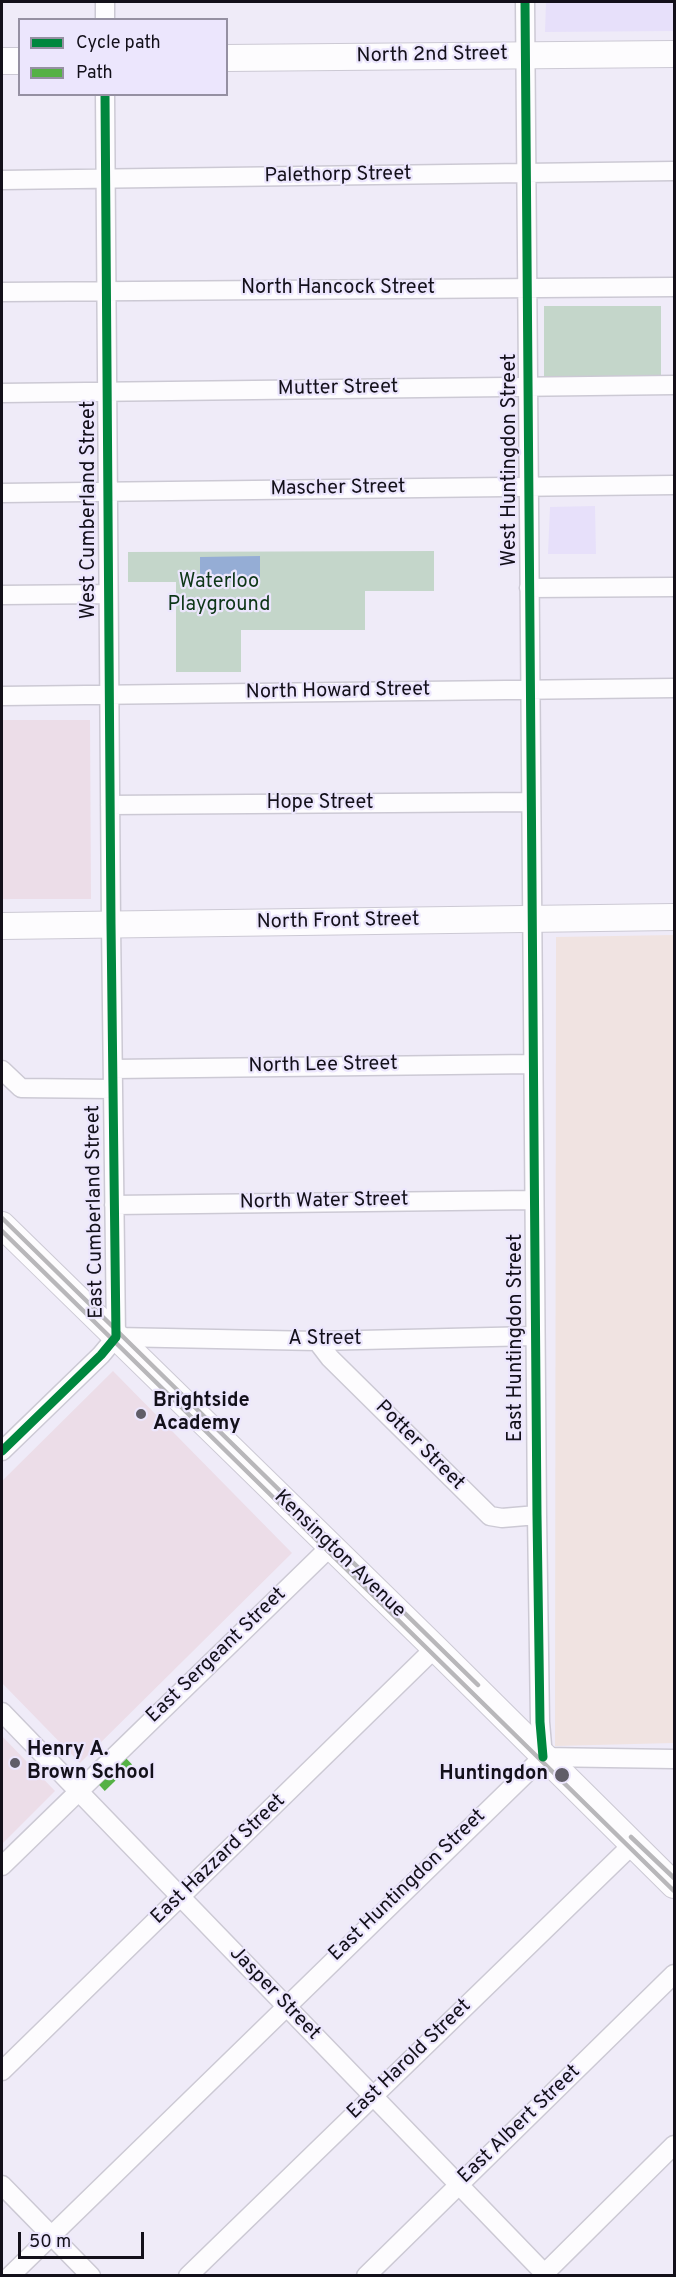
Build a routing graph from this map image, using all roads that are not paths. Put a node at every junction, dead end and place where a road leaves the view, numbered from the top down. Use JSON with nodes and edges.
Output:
{"nodes":[{"id":1,"x":105,"y":2,"type":"edge"},
{"id":2,"x":525,"y":2,"type":"edge"},
{"id":3,"x":105,"y":18,"type":"edge"},
{"id":4,"x":675,"y":54,"type":"edge"},
{"id":5,"x":525,"y":55,"type":"junction"},
{"id":6,"x":228,"y":58,"type":"edge"},
{"id":7,"x":18,"y":61,"type":"edge"},
{"id":8,"x":2,"y":62,"type":"edge"},
{"id":9,"x":105,"y":96,"type":"edge"},
{"id":10,"x":675,"y":171,"type":"edge"},
{"id":11,"x":528,"y":173,"type":"junction"},
{"id":12,"x":106,"y":179,"type":"junction"},
{"id":13,"x":2,"y":180,"type":"edge"},
{"id":14,"x":675,"y":286,"type":"edge"},
{"id":15,"x":528,"y":288,"type":"junction"},
{"id":16,"x":106,"y":291,"type":"junction"},
{"id":17,"x":2,"y":292,"type":"edge"},
{"id":18,"x":675,"y":385,"type":"edge"},
{"id":19,"x":529,"y":387,"type":"junction"},
{"id":20,"x":108,"y":392,"type":"junction"},
{"id":21,"x":2,"y":393,"type":"edge"},
{"id":22,"x":675,"y":485,"type":"edge"},
{"id":23,"x":529,"y":487,"type":"junction"},
{"id":24,"x":108,"y":492,"type":"junction"},
{"id":25,"x":2,"y":493,"type":"edge"},
{"id":26,"x":675,"y":587,"type":"edge"},
{"id":27,"x":529,"y":588,"type":"junction"},
{"id":28,"x":108,"y":594,"type":"junction"},
{"id":29,"x":2,"y":595,"type":"edge"},
{"id":30,"x":675,"y":688,"type":"edge"},
{"id":31,"x":530,"y":690,"type":"junction"},
{"id":32,"x":109,"y":695,"type":"junction"},
{"id":33,"x":2,"y":696,"type":"edge"},
{"id":34,"x":530,"y":802,"type":"junction"},
{"id":35,"x":110,"y":806,"type":"junction"},
{"id":36,"x":675,"y":917,"type":"edge"},
{"id":37,"x":533,"y":919,"type":"junction"},
{"id":38,"x":111,"y":924,"type":"junction"},
{"id":39,"x":2,"y":926,"type":"edge"},
{"id":40,"x":533,"y":1064,"type":"junction"},
{"id":41,"x":113,"y":1069,"type":"junction"},
{"id":42,"x":2,"y":1070,"type":"edge"},
{"id":43,"x":113,"y":1089,"type":"junction"},
{"id":44,"x":534,"y":1200,"type":"junction"},
{"id":45,"x":114,"y":1205,"type":"junction"},
{"id":46,"x":3,"y":1231,"type":"edge"},
{"id":47,"x":535,"y":1336,"type":"junction"},
{"id":48,"x":116,"y":1337,"type":"junction"},
{"id":49,"x":317,"y":1341,"type":"junction"},
{"id":50,"x":2,"y":1451,"type":"edge"},
{"id":51,"x":537,"y":1515,"type":"junction"},
{"id":52,"x":330,"y":1546,"type":"junction"},
{"id":53,"x":435,"y":1648,"type":"junction"},
{"id":54,"x":2,"y":1712,"type":"edge"},
{"id":55,"x":543,"y":1757,"type":"junction"},
{"id":56,"x":675,"y":1759,"type":"edge"},
{"id":57,"x":78,"y":1791,"type":"junction"},
{"id":58,"x":632,"y":1845,"type":"junction"},
{"id":59,"x":2,"y":1866,"type":"edge"},
{"id":60,"x":675,"y":1885,"type":"edge"},
{"id":61,"x":181,"y":1897,"type":"junction"},
{"id":62,"x":675,"y":1974,"type":"edge"},
{"id":63,"x":285,"y":2006,"type":"junction"},
{"id":64,"x":2,"y":2071,"type":"edge"},
{"id":65,"x":373,"y":2096,"type":"junction"},
{"id":66,"x":675,"y":2145,"type":"edge"},
{"id":67,"x":2,"y":2185,"type":"edge"},
{"id":68,"x":459,"y":2185,"type":"junction"},
{"id":69,"x":51,"y":2235,"type":"junction"},
{"id":70,"x":545,"y":2275,"type":"edge"},
{"id":71,"x":10,"y":2276,"type":"edge"},
{"id":72,"x":91,"y":2276,"type":"edge"},
{"id":73,"x":188,"y":2276,"type":"edge"},
{"id":74,"x":366,"y":2276,"type":"edge"}],
"edges":[{"from":1,"to":3,"type":"street"},
{"from":2,"to":5,"type":"street","name":"West Huntingdon Street"},
{"from":4,"to":5,"type":"street","name":"North 2nd Street"},
{"from":5,"to":6,"type":"street","name":"North 2nd Street"},
{"from":5,"to":11,"type":"street","name":"West Huntingdon Street"},
{"from":7,"to":8,"type":"street"},
{"from":9,"to":12,"type":"street","name":"West Cumberland Street"},
{"from":10,"to":11,"type":"street","name":"Palethorp Street"},
{"from":11,"to":12,"type":"street","name":"Palethorp Street"},
{"from":11,"to":15,"type":"street","name":"West Huntingdon Street"},
{"from":12,"to":13,"type":"street","name":"Palethorp Street"},
{"from":12,"to":16,"type":"street","name":"West Cumberland Street"},
{"from":14,"to":15,"type":"street","name":"North Hancock Street"},
{"from":15,"to":16,"type":"street","name":"North Hancock Street"},
{"from":15,"to":19,"type":"street","name":"West Huntingdon Street"},
{"from":16,"to":17,"type":"street","name":"North Hancock Street"},
{"from":16,"to":20,"type":"street","name":"West Cumberland Street"},
{"from":18,"to":19,"type":"street","name":"Mutter Street"},
{"from":19,"to":20,"type":"street","name":"Mutter Street"},
{"from":19,"to":23,"type":"street","name":"West Huntingdon Street"},
{"from":20,"to":21,"type":"street","name":"Mutter Street"},
{"from":20,"to":24,"type":"street","name":"West Cumberland Street"},
{"from":22,"to":23,"type":"street","name":"Mascher Street"},
{"from":23,"to":24,"type":"street","name":"Mascher Street"},
{"from":23,"to":27,"type":"street","name":"West Huntingdon Street"},
{"from":24,"to":25,"type":"street","name":"Mascher Street"},
{"from":24,"to":28,"type":"street","name":"West Cumberland Street"},
{"from":26,"to":27,"type":"street"},
{"from":27,"to":31,"type":"street","name":"West Huntingdon Street"},
{"from":28,"to":29,"type":"street"},
{"from":28,"to":32,"type":"street","name":"West Cumberland Street"},
{"from":30,"to":31,"type":"street","name":"North Howard Street"},
{"from":31,"to":32,"type":"street","name":"North Howard Street"},
{"from":31,"to":34,"type":"street","name":"West Huntingdon Street"},
{"from":32,"to":33,"type":"street","name":"North Howard Street"},
{"from":32,"to":35,"type":"street","name":"West Cumberland Street"},
{"from":34,"to":35,"type":"street","name":"Hope Street"},
{"from":34,"to":37,"type":"street","name":"West Huntingdon Street"},
{"from":35,"to":38,"type":"street","name":"West Cumberland Street"},
{"from":36,"to":37,"type":"street","name":"North Front Street"},
{"from":37,"to":38,"type":"street","name":"North Front Street"},
{"from":37,"to":40,"type":"street","name":"East Huntingdon Street"},
{"from":38,"to":39,"type":"street","name":"North Front Street"},
{"from":38,"to":41,"type":"street","name":"East Cumberland Street"},
{"from":40,"to":41,"type":"street","name":"North Lee Street"},
{"from":40,"to":44,"type":"street","name":"East Huntingdon Street"},
{"from":41,"to":43,"type":"street","name":"East Cumberland Street"},
{"from":42,"to":43,"type":"street"},
{"from":43,"to":45,"type":"street","name":"East Cumberland Street"},
{"from":44,"to":45,"type":"street","name":"North Water Street"},
{"from":44,"to":47,"type":"street","name":"East Huntingdon Street"},
{"from":45,"to":48,"type":"street","name":"East Cumberland Street"},
{"from":46,"to":48,"type":"street","name":"Kensington Avenue"},
{"from":47,"to":49,"type":"street","name":"A Street"},
{"from":47,"to":51,"type":"street","name":"East Huntingdon Street"},
{"from":48,"to":49,"type":"street","name":"A Street"},
{"from":48,"to":50,"type":"street","name":"East Cumberland Street"},
{"from":48,"to":52,"type":"street","name":"Kensington Avenue"},
{"from":49,"to":51,"type":"street","name":"Potter Street"},
{"from":51,"to":55,"type":"street","name":"East Huntingdon Street"},
{"from":52,"to":53,"type":"street","name":"Kensington Avenue"},
{"from":52,"to":57,"type":"street","name":"East Sergeant Street"},
{"from":53,"to":55,"type":"street","name":"Kensington Avenue"},
{"from":53,"to":61,"type":"street","name":"East Hazzard Street"},
{"from":54,"to":57,"type":"street","name":"Jasper Street"},
{"from":55,"to":56,"type":"street"},
{"from":55,"to":58,"type":"street","name":"Kensington Avenue"},
{"from":55,"to":63,"type":"street","name":"East Huntingdon Street"},
{"from":57,"to":59,"type":"street","name":"East Sergeant Street"},
{"from":57,"to":61,"type":"street","name":"Jasper Street"},
{"from":58,"to":60,"type":"street","name":"Kensington Avenue"},
{"from":58,"to":65,"type":"street","name":"East Harold Street"},
{"from":61,"to":63,"type":"street","name":"Jasper Street"},
{"from":61,"to":64,"type":"street","name":"East Hazzard Street"},
{"from":62,"to":68,"type":"street","name":"East Albert Street"},
{"from":63,"to":65,"type":"street","name":"Jasper Street"},
{"from":63,"to":69,"type":"street","name":"East Huntingdon Street"},
{"from":65,"to":68,"type":"street","name":"Jasper Street"},
{"from":65,"to":73,"type":"street","name":"East Harold Street"},
{"from":66,"to":70,"type":"street"},
{"from":67,"to":69,"type":"street"},
{"from":68,"to":70,"type":"street","name":"Jasper Street"},
{"from":68,"to":74,"type":"street","name":"East Albert Street"},
{"from":69,"to":71,"type":"street","name":"East Huntingdon Street"},
{"from":69,"to":72,"type":"street"}]}
